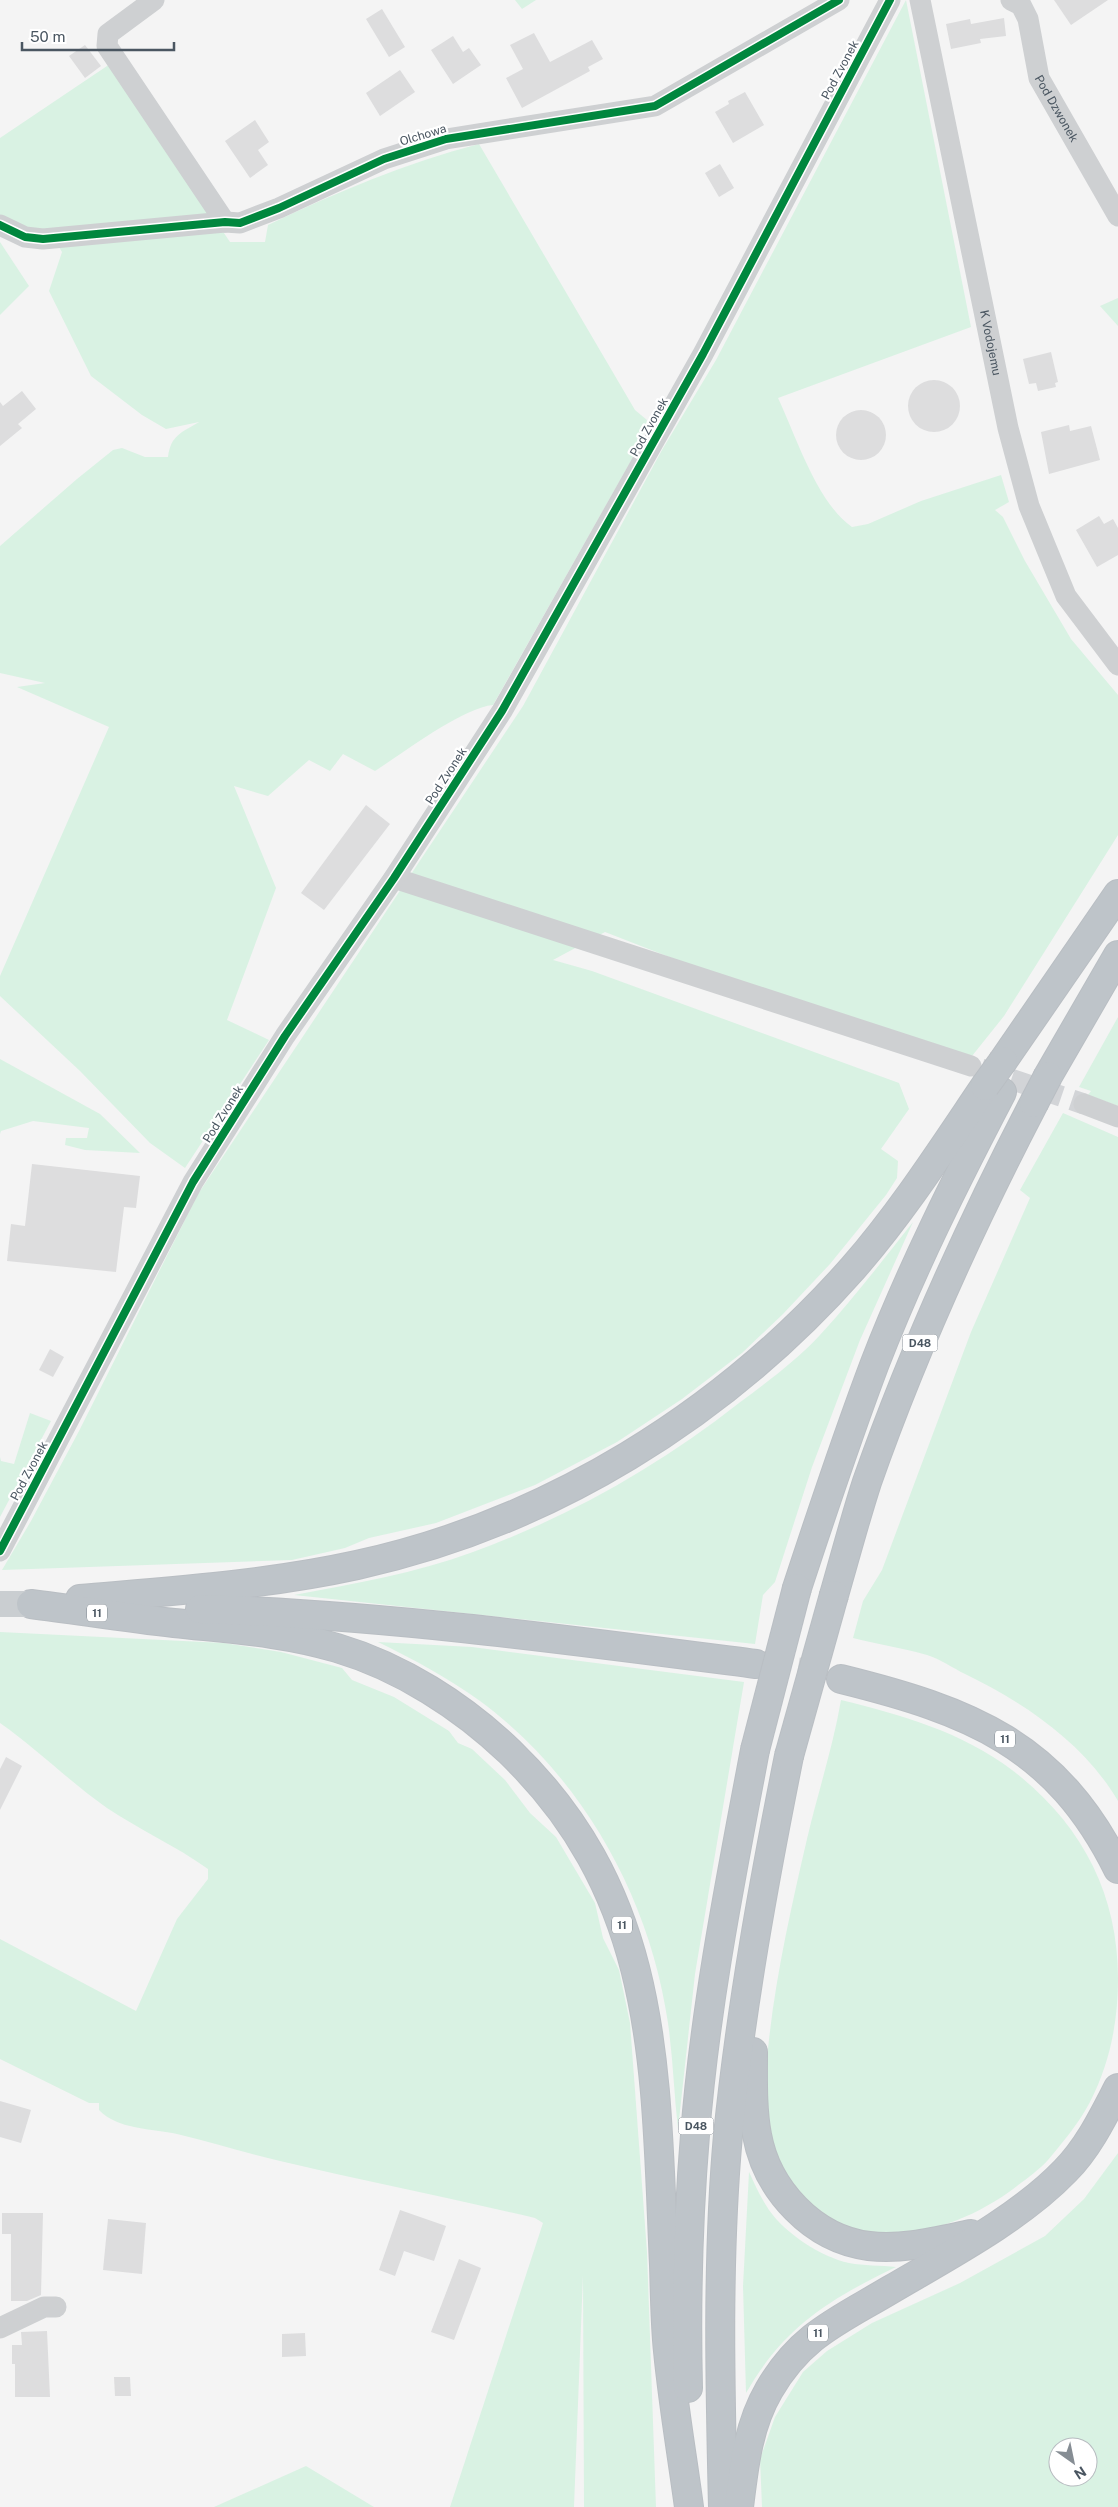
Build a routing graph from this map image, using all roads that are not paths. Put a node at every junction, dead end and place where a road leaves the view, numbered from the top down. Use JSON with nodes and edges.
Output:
{"nodes":[{"id":1,"x":154,"y":0,"type":"edge"},
{"id":2,"x":839,"y":0,"type":"edge"},
{"id":3,"x":890,"y":0,"type":"edge"},
{"id":4,"x":920,"y":0,"type":"edge"},
{"id":5,"x":1011,"y":0,"type":"edge"},
{"id":6,"x":1118,"y":216,"type":"edge"},
{"id":7,"x":225,"y":222,"type":"junction"},
{"id":8,"x":0,"y":225,"type":"edge"},
{"id":9,"x":1118,"y":665,"type":"edge"},
{"id":10,"x":394,"y":878,"type":"junction"},
{"id":11,"x":1118,"y":894,"type":"edge"},
{"id":12,"x":1118,"y":955,"type":"edge"},
{"id":13,"x":986,"y":1081,"type":"junction"},
{"id":14,"x":1084,"y":1104,"type":"tunnel mouth"},
{"id":15,"x":1118,"y":1117,"type":"edge"},
{"id":16,"x":0,"y":1551,"type":"edge"},
{"id":17,"x":0,"y":1604,"type":"edge"},
{"id":18,"x":31,"y":1604,"type":"junction"},
{"id":19,"x":756,"y":1664,"type":"tunnel mouth"},
{"id":20,"x":841,"y":1679,"type":"tunnel mouth"},
{"id":21,"x":1118,"y":1870,"type":"edge"},
{"id":22,"x":753,"y":1943,"type":"junction"},
{"id":23,"x":1118,"y":2088,"type":"edge"},
{"id":24,"x":987,"y":2231,"type":"junction"},
{"id":25,"x":56,"y":2307,"type":"dead end"},
{"id":26,"x":0,"y":2328,"type":"edge"},
{"id":27,"x":690,"y":2507,"type":"edge"},
{"id":28,"x":723,"y":2507,"type":"edge"},
{"id":29,"x":739,"y":2507,"type":"edge"}],
"edges":[{"from":1,"to":7,"type":"street"},
{"from":2,"to":7,"type":"street","name":"Olchowa"},
{"from":3,"to":10,"type":"street","name":"Pod Zvonek"},
{"from":4,"to":9,"type":"street","name":"K Vodojemu"},
{"from":5,"to":6,"type":"street","name":"Pod Dzwonek"},
{"from":7,"to":8,"type":"street","name":"Olchowa"},
{"from":10,"to":13,"type":"street"},
{"from":10,"to":16,"type":"street","name":"Pod Zvonek"},
{"from":11,"to":13,"type":"highway","number":"D48"},
{"from":12,"to":22,"type":"highway","number":"D48","bridge":true},
{"from":13,"to":18,"type":"highway"},
{"from":13,"to":27,"type":"highway","number":"D48","bridge":true},
{"from":14,"to":15,"type":"street"},
{"from":17,"to":18,"type":"main road","number":"11"},
{"from":18,"to":19,"type":"highway","number":"11"},
{"from":18,"to":27,"type":"highway","number":"11"},
{"from":20,"to":21,"type":"highway","number":"11"},
{"from":22,"to":24,"type":"highway"},
{"from":22,"to":28,"type":"highway","number":"D48"},
{"from":23,"to":24,"type":"highway","number":"11"},
{"from":24,"to":29,"type":"highway","number":"11"},
{"from":25,"to":26,"type":"street"}]}
